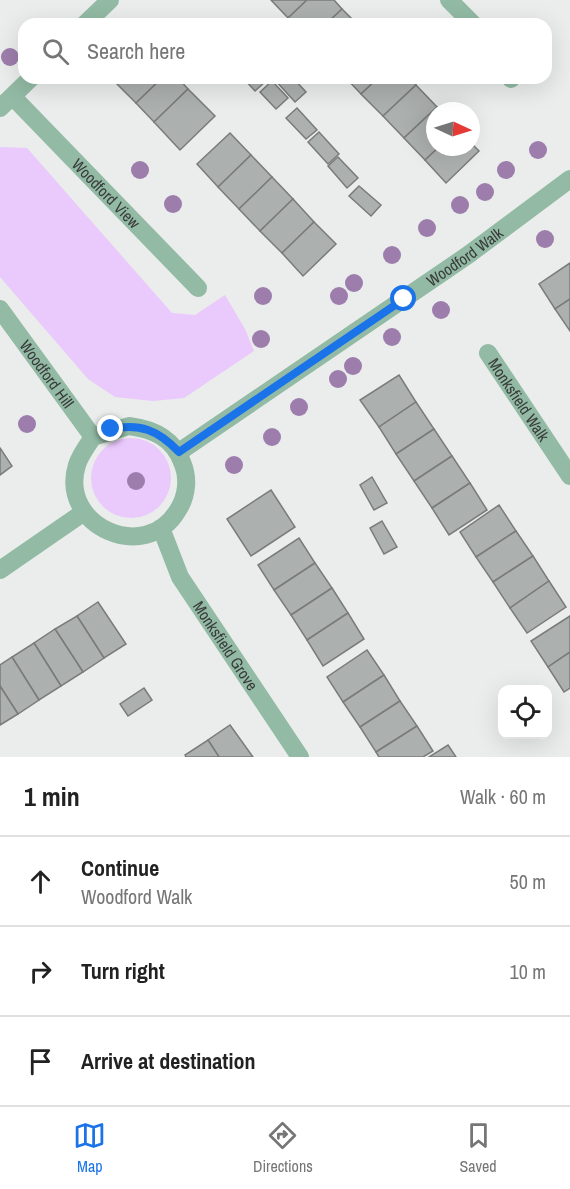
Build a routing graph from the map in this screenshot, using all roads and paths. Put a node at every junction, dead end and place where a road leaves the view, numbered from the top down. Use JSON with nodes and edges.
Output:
{"nodes":[{"id":1,"x":110,"y":0,"type":"edge"},
{"id":2,"x":449,"y":0,"type":"edge"},
{"id":3,"x":91,"y":18,"type":"edge"},
{"id":4,"x":467,"y":18,"type":"edge"},
{"id":5,"x":25,"y":84,"type":"edge"},
{"id":6,"x":7,"y":102,"type":"edge"},
{"id":7,"x":570,"y":179,"type":"edge"},
{"id":8,"x":198,"y":288,"type":"dead end"},
{"id":9,"x":0,"y":309,"type":"edge"},
{"id":10,"x":488,"y":353,"type":"dead end"},
{"id":11,"x":93,"y":437,"type":"junction"},
{"id":12,"x":179,"y":452,"type":"junction"},
{"id":13,"x":570,"y":476,"type":"edge"},
{"id":14,"x":84,"y":512,"type":"junction"},
{"id":15,"x":161,"y":528,"type":"junction"},
{"id":16,"x":0,"y":570,"type":"edge"},
{"id":17,"x":300,"y":757,"type":"edge"}],
"edges":[{"from":1,"to":3,"type":"street"},
{"from":2,"to":4,"type":"street"},
{"from":5,"to":6,"type":"street","name":"Woodford View"},
{"from":6,"to":8,"type":"street","name":"Woodford View"},
{"from":7,"to":12,"type":"street","name":"Woodford Walk"},
{"from":9,"to":11,"type":"street","name":"Woodford Hill"},
{"from":10,"to":13,"type":"street","name":"Monksfield Walk"},
{"from":11,"to":12,"type":"street"},
{"from":11,"to":14,"type":"street"},
{"from":12,"to":15,"type":"street"},
{"from":14,"to":15,"type":"street"},
{"from":14,"to":16,"type":"street"},
{"from":15,"to":17,"type":"street","name":"Monksfield Grove"}]}
